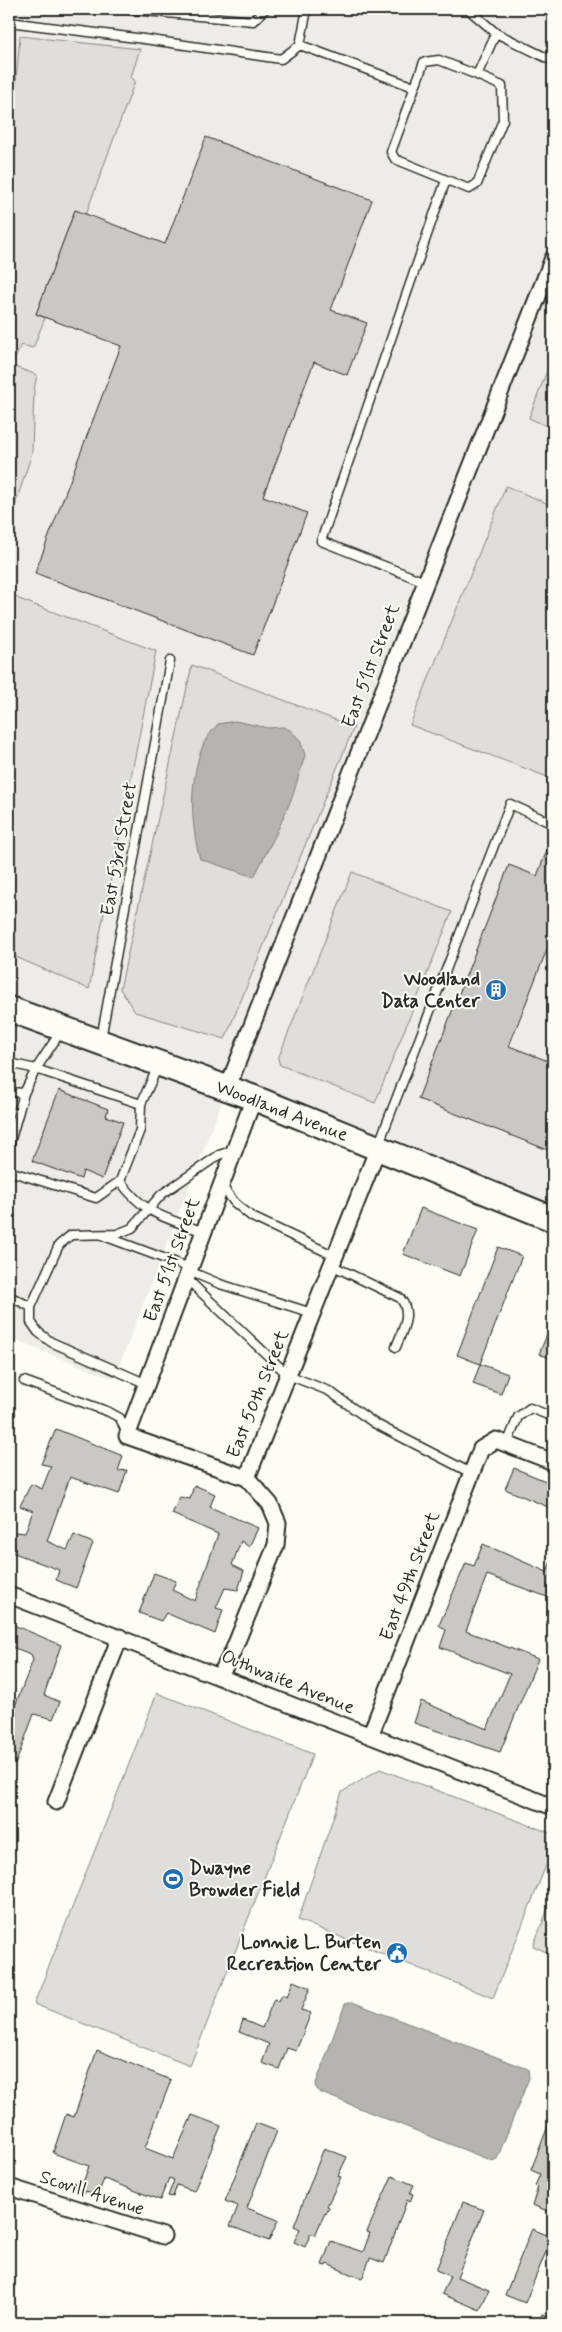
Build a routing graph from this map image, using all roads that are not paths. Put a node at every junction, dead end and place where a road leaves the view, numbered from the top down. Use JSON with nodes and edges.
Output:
{"nodes":[{"id":1,"x":123,"y":9,"type":"edge"},
{"id":2,"x":265,"y":9,"type":"edge"},
{"id":3,"x":307,"y":9,"type":"edge"},
{"id":4,"x":468,"y":9,"type":"edge"},
{"id":5,"x":9,"y":22,"type":"edge"},
{"id":6,"x":496,"y":33,"type":"junction"},
{"id":7,"x":300,"y":45,"type":"junction"},
{"id":8,"x":553,"y":61,"type":"edge"},
{"id":9,"x":478,"y":75,"type":"junction"},
{"id":10,"x":414,"y":87,"type":"junction"},
{"id":11,"x":446,"y":180,"type":"junction"},
{"id":12,"x":553,"y":258,"type":"edge"},
{"id":13,"x":549,"y":280,"type":"edge"},
{"id":14,"x":425,"y":582,"type":"junction"},
{"id":15,"x":170,"y":661,"type":"dead end"},
{"id":16,"x":553,"y":824,"type":"edge"},
{"id":17,"x":9,"y":1009,"type":"edge"},
{"id":18,"x":62,"y":1029,"type":"junction"},
{"id":19,"x":100,"y":1044,"type":"junction"},
{"id":20,"x":9,"y":1063,"type":"edge"},
{"id":21,"x":159,"y":1064,"type":"junction"},
{"id":22,"x":36,"y":1069,"type":"junction"},
{"id":23,"x":227,"y":1089,"type":"junction"},
{"id":24,"x":9,"y":1092,"type":"edge"},
{"id":25,"x":24,"y":1093,"type":"junction"},
{"id":26,"x":254,"y":1098,"type":"junction"},
{"id":27,"x":141,"y":1104,"type":"junction"},
{"id":28,"x":9,"y":1113,"type":"edge"},
{"id":29,"x":18,"y":1114,"type":"junction"},
{"id":30,"x":10,"y":1138,"type":"edge"},
{"id":31,"x":9,"y":1146,"type":"edge"},
{"id":32,"x":378,"y":1148,"type":"junction"},
{"id":33,"x":234,"y":1150,"type":"junction"},
{"id":34,"x":9,"y":1171,"type":"edge"},
{"id":35,"x":120,"y":1181,"type":"junction"},
{"id":36,"x":221,"y":1185,"type":"junction"},
{"id":37,"x":148,"y":1211,"type":"junction"},
{"id":38,"x":553,"y":1219,"type":"edge"},
{"id":39,"x":204,"y":1232,"type":"junction"},
{"id":40,"x":102,"y":1235,"type":"junction"},
{"id":41,"x":333,"y":1261,"type":"junction"},
{"id":42,"x":188,"y":1272,"type":"junction"},
{"id":43,"x":9,"y":1296,"type":"edge"},
{"id":44,"x":31,"y":1307,"type":"junction"},
{"id":45,"x":312,"y":1313,"type":"junction"},
{"id":46,"x":396,"y":1347,"type":"dead end"},
{"id":47,"x":288,"y":1375,"type":"junction"},
{"id":48,"x":24,"y":1381,"type":"dead end"},
{"id":49,"x":147,"y":1384,"type":"junction"},
{"id":50,"x":553,"y":1417,"type":"edge"},
{"id":51,"x":127,"y":1436,"type":"junction"},
{"id":52,"x":502,"y":1442,"type":"junction"},
{"id":53,"x":553,"y":1462,"type":"edge"},
{"id":54,"x":471,"y":1474,"type":"junction"},
{"id":55,"x":247,"y":1478,"type":"junction"},
{"id":56,"x":9,"y":1594,"type":"edge"},
{"id":57,"x":120,"y":1637,"type":"junction"},
{"id":58,"x":220,"y":1676,"type":"junction"},
{"id":59,"x":370,"y":1736,"type":"junction"},
{"id":60,"x":56,"y":1802,"type":"dead end"},
{"id":61,"x":553,"y":1807,"type":"edge"},
{"id":62,"x":9,"y":2187,"type":"edge"},
{"id":63,"x":163,"y":2236,"type":"dead end"}],
"edges":[{"from":1,"to":2,"type":"lane"},
{"from":3,"to":7,"type":"lane"},
{"from":4,"to":6,"type":"lane"},
{"from":5,"to":7,"type":"lane"},
{"from":6,"to":8,"type":"lane"},
{"from":6,"to":9,"type":"lane"},
{"from":7,"to":10,"type":"lane"},
{"from":9,"to":10,"type":"lane"},
{"from":9,"to":11,"type":"lane"},
{"from":10,"to":11,"type":"lane"},
{"from":11,"to":14,"type":"lane"},
{"from":12,"to":13,"type":"street","name":"East 51st Street"},
{"from":13,"to":14,"type":"street","name":"East 51st Street"},
{"from":14,"to":23,"type":"street","name":"East 51st Street"},
{"from":15,"to":19,"type":"lane","name":"East 53rd Street"},
{"from":16,"to":32,"type":"lane"},
{"from":17,"to":18,"type":"main road","name":"Woodland Avenue"},
{"from":18,"to":19,"type":"main road","name":"Woodland Avenue"},
{"from":18,"to":22,"type":"lane"},
{"from":19,"to":21,"type":"main road","name":"Woodland Avenue"},
{"from":20,"to":22,"type":"lane"},
{"from":21,"to":23,"type":"main road","name":"Woodland Avenue"},
{"from":21,"to":27,"type":"lane"},
{"from":22,"to":25,"type":"lane"},
{"from":22,"to":27,"type":"lane"},
{"from":23,"to":26,"type":"main road","name":"Woodland Avenue"},
{"from":24,"to":25,"type":"lane"},
{"from":25,"to":29,"type":"lane"},
{"from":26,"to":32,"type":"main road","name":"Woodland Avenue"},
{"from":26,"to":33,"type":"street","name":"East 51st Street"},
{"from":27,"to":35,"type":"lane"},
{"from":28,"to":29,"type":"lane"},
{"from":29,"to":30,"type":"lane"},
{"from":30,"to":31,"type":"lane"},
{"from":32,"to":38,"type":"main road","name":"Woodland Avenue"},
{"from":32,"to":41,"type":"street","name":"East 50th Street"},
{"from":33,"to":36,"type":"street","name":"East 51st Street"},
{"from":33,"to":37,"type":"lane"},
{"from":34,"to":35,"type":"lane"},
{"from":35,"to":37,"type":"lane"},
{"from":36,"to":39,"type":"street","name":"East 51st Street"},
{"from":36,"to":41,"type":"lane"},
{"from":37,"to":39,"type":"lane"},
{"from":37,"to":40,"type":"lane"},
{"from":39,"to":42,"type":"street","name":"East 51st Street"},
{"from":40,"to":42,"type":"lane"},
{"from":40,"to":44,"type":"lane"},
{"from":41,"to":45,"type":"street","name":"East 50th Street"},
{"from":41,"to":46,"type":"lane"},
{"from":42,"to":45,"type":"lane"},
{"from":42,"to":47,"type":"lane"},
{"from":42,"to":49,"type":"street","name":"East 51st Street"},
{"from":43,"to":44,"type":"lane"},
{"from":44,"to":49,"type":"lane"},
{"from":45,"to":47,"type":"street","name":"East 50th Street"},
{"from":47,"to":54,"type":"lane"},
{"from":47,"to":55,"type":"street","name":"East 50th Street"},
{"from":48,"to":51,"type":"lane"},
{"from":49,"to":51,"type":"street","name":"East 51st Street"},
{"from":50,"to":52,"type":"lane"},
{"from":51,"to":55,"type":"street"},
{"from":52,"to":53,"type":"street"},
{"from":52,"to":54,"type":"street","name":"East 49th Street"},
{"from":54,"to":59,"type":"street","name":"East 49th Street"},
{"from":55,"to":58,"type":"street","name":"East 50th Street"},
{"from":56,"to":57,"type":"street","name":"Outhwaite Avenue"},
{"from":57,"to":58,"type":"street","name":"Outhwaite Avenue"},
{"from":57,"to":60,"type":"street"},
{"from":58,"to":59,"type":"street","name":"Outhwaite Avenue"},
{"from":59,"to":61,"type":"street","name":"Outhwaite Avenue"},
{"from":62,"to":63,"type":"street","name":"Scovill Avenue"}]}
